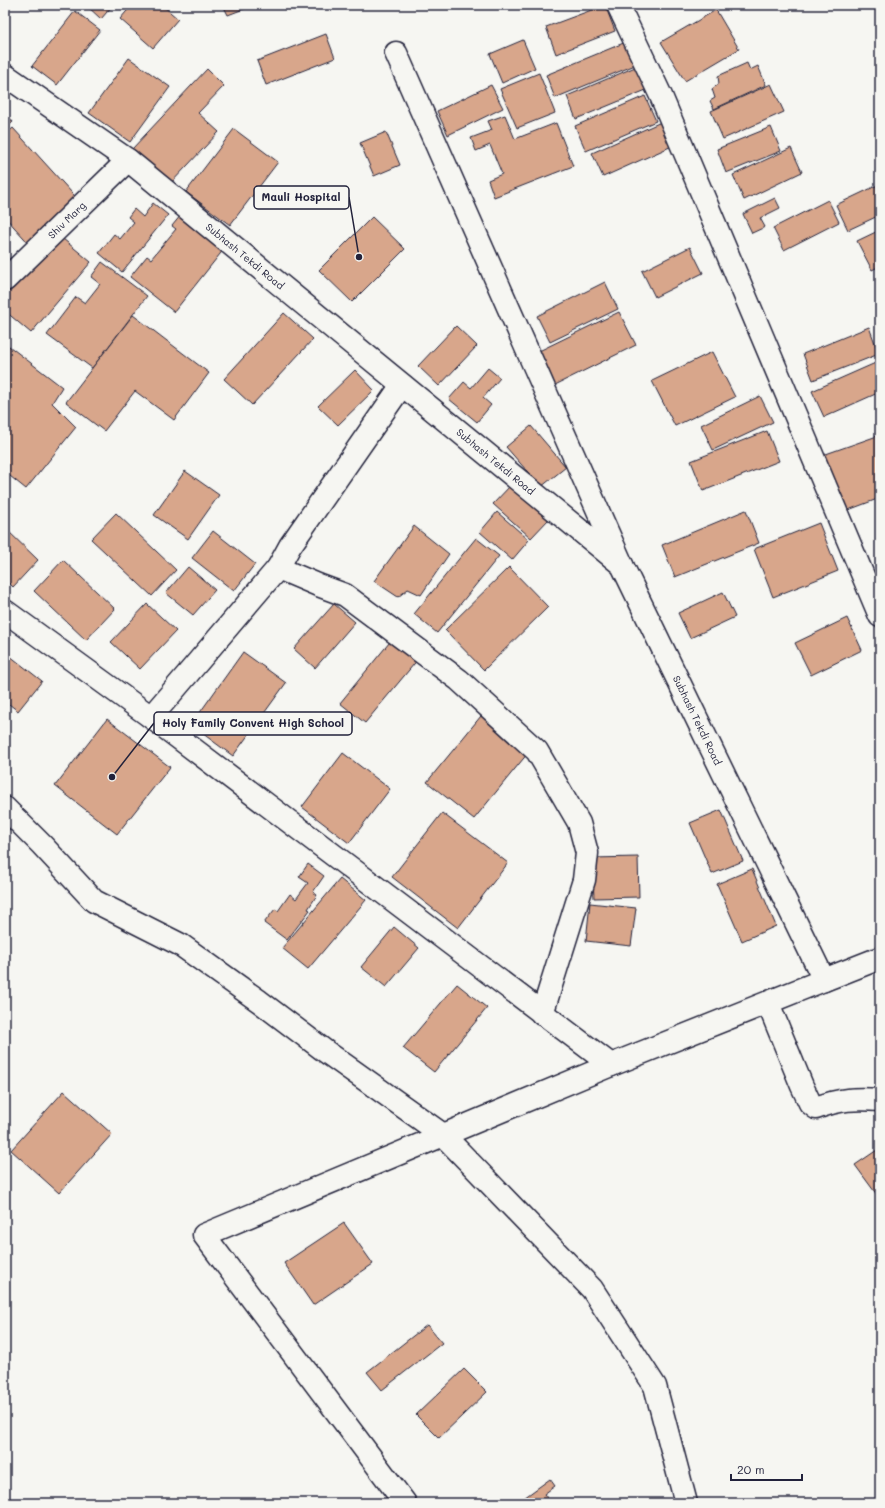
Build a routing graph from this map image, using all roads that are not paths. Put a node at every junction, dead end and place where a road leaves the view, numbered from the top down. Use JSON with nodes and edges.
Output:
{"nodes":[{"id":1,"x":618,"y":5,"type":"edge"},
{"id":2,"x":396,"y":53,"type":"dead end"},
{"id":3,"x":5,"y":76,"type":"edge"},
{"id":4,"x":128,"y":160,"type":"junction"},
{"id":5,"x":5,"y":280,"type":"edge"},
{"id":6,"x":402,"y":385,"type":"junction"},
{"id":7,"x":622,"y":565,"type":"junction"},
{"id":8,"x":278,"y":568,"type":"junction"},
{"id":9,"x":5,"y":611,"type":"edge"},
{"id":10,"x":880,"y":616,"type":"edge"},
{"id":11,"x":151,"y":717,"type":"junction"},
{"id":12,"x":5,"y":808,"type":"edge"},
{"id":13,"x":880,"y":958,"type":"edge"},
{"id":14,"x":824,"y":980,"type":"junction"},
{"id":15,"x":768,"y":1003,"type":"junction"},
{"id":16,"x":542,"y":1014,"type":"junction"},
{"id":17,"x":611,"y":1065,"type":"junction"},
{"id":18,"x":880,"y":1100,"type":"edge"},
{"id":19,"x":443,"y":1135,"type":"junction"},
{"id":20,"x":405,"y":1503,"type":"edge"},
{"id":21,"x":686,"y":1503,"type":"edge"}],
"edges":[{"from":1,"to":10,"type":"street"},
{"from":2,"to":7,"type":"street"},
{"from":3,"to":4,"type":"street","name":"Subhash Tekdi Road"},
{"from":4,"to":5,"type":"street","name":"Shiv Marg"},
{"from":4,"to":6,"type":"street","name":"Subhash Tekdi Road"},
{"from":6,"to":7,"type":"street","name":"Subhash Tekdi Road"},
{"from":6,"to":8,"type":"street"},
{"from":7,"to":14,"type":"street","name":"Subhash Tekdi Road"},
{"from":8,"to":11,"type":"street"},
{"from":8,"to":16,"type":"street"},
{"from":9,"to":11,"type":"street"},
{"from":11,"to":16,"type":"street"},
{"from":12,"to":19,"type":"street"},
{"from":13,"to":14,"type":"street"},
{"from":14,"to":15,"type":"street"},
{"from":15,"to":17,"type":"street"},
{"from":15,"to":18,"type":"street"},
{"from":16,"to":17,"type":"street"},
{"from":17,"to":19,"type":"street"},
{"from":19,"to":20,"type":"street"},
{"from":19,"to":21,"type":"street"}]}
